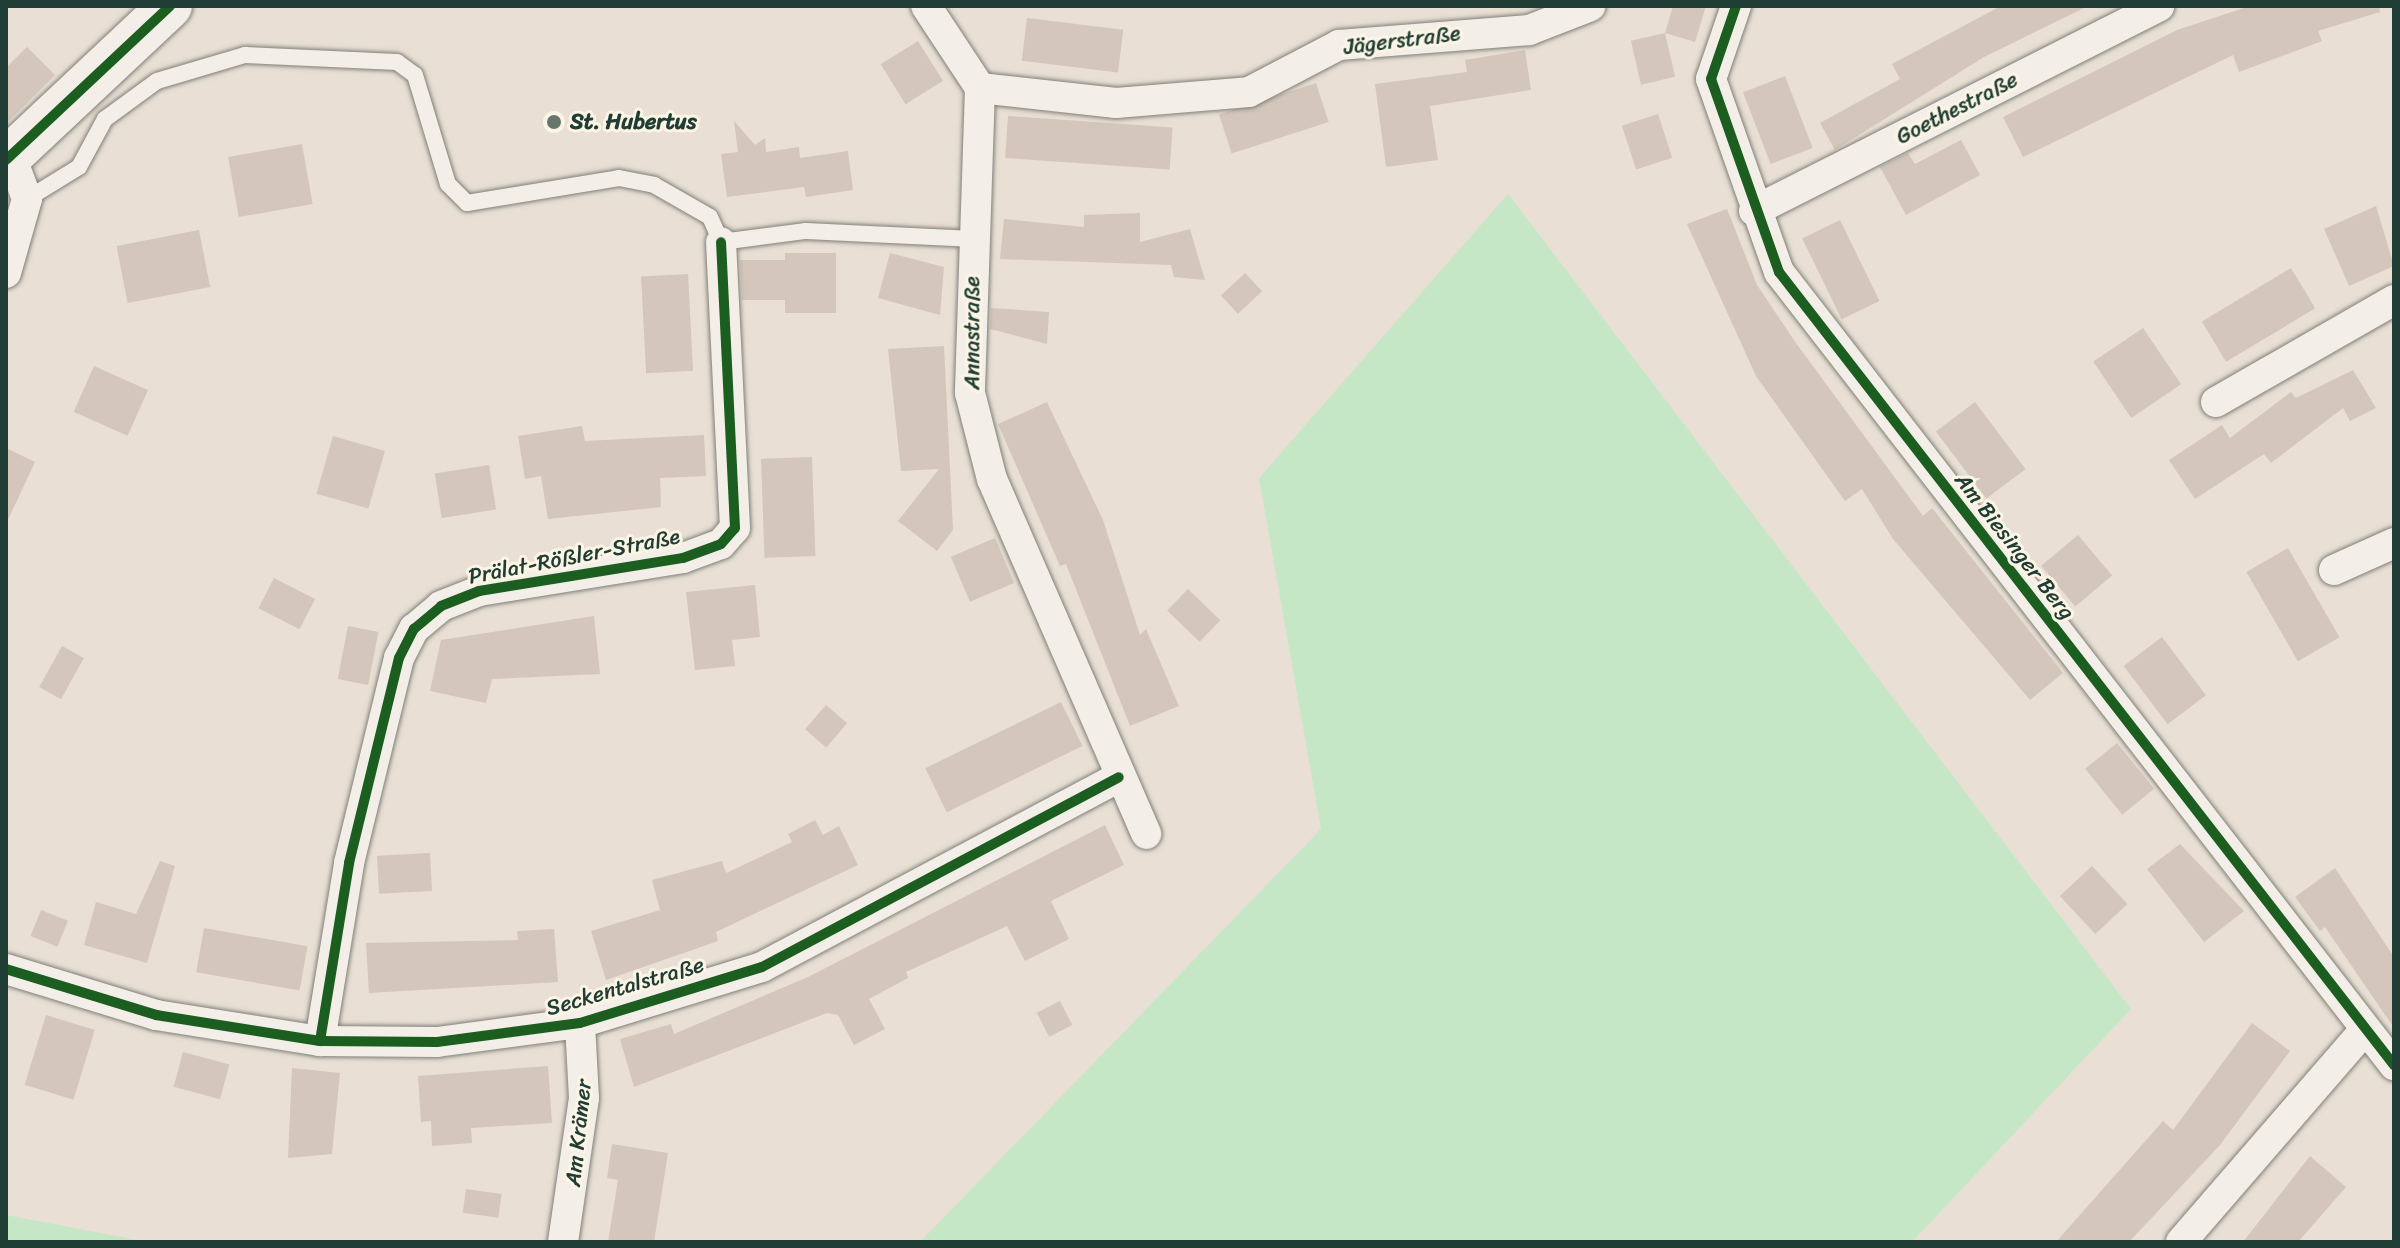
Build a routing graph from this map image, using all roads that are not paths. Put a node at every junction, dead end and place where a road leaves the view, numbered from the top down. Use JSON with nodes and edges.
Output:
{"nodes":[{"id":1,"x":170,"y":6,"type":"edge"},
{"id":2,"x":926,"y":6,"type":"edge"},
{"id":3,"x":1591,"y":6,"type":"edge"},
{"id":4,"x":1736,"y":6,"type":"edge"},
{"id":5,"x":2159,"y":6,"type":"edge"},
{"id":6,"x":980,"y":88,"type":"junction"},
{"id":7,"x":8,"y":158,"type":"edge"},
{"id":8,"x":27,"y":199,"type":"junction"},
{"id":9,"x":1754,"y":211,"type":"junction"},
{"id":10,"x":973,"y":239,"type":"junction"},
{"id":11,"x":721,"y":242,"type":"junction"},
{"id":12,"x":6,"y":273,"type":"edge"},
{"id":13,"x":2394,"y":300,"type":"edge"},
{"id":14,"x":2216,"y":402,"type":"dead end"},
{"id":15,"x":2394,"y":543,"type":"edge"},
{"id":16,"x":2334,"y":570,"type":"dead end"},
{"id":17,"x":1119,"y":777,"type":"junction"},
{"id":18,"x":1146,"y":834,"type":"dead end"},
{"id":19,"x":6,"y":969,"type":"edge"},
{"id":20,"x":580,"y":1023,"type":"junction"},
{"id":21,"x":2363,"y":1032,"type":"junction"},
{"id":22,"x":320,"y":1041,"type":"junction"},
{"id":23,"x":2394,"y":1065,"type":"edge"},
{"id":24,"x":563,"y":1242,"type":"edge"},
{"id":25,"x":2181,"y":1242,"type":"edge"}],
"edges":[{"from":1,"to":7,"type":"main road"},
{"from":2,"to":6,"type":"street"},
{"from":3,"to":6,"type":"street","name":"Jägerstraße"},
{"from":4,"to":9,"type":"street","name":"Am Biesinger Berg"},
{"from":5,"to":9,"type":"street","name":"Goethestraße"},
{"from":6,"to":10,"type":"street","name":"Annastraße"},
{"from":7,"to":8,"type":"street"},
{"from":8,"to":11,"type":"lane"},
{"from":8,"to":12,"type":"street"},
{"from":9,"to":21,"type":"street","name":"Am Biesinger Berg"},
{"from":10,"to":11,"type":"lane"},
{"from":10,"to":17,"type":"street","name":"Annastraße"},
{"from":11,"to":22,"type":"street","name":"Prälat-Rößler-Straße"},
{"from":13,"to":14,"type":"street"},
{"from":15,"to":16,"type":"street"},
{"from":17,"to":18,"type":"street","name":"Annastraße"},
{"from":17,"to":20,"type":"street","name":"Seckentalstraße"},
{"from":19,"to":22,"type":"street","name":"Seckentalstraße"},
{"from":20,"to":22,"type":"street","name":"Seckentalstraße"},
{"from":20,"to":24,"type":"street","name":"Am Krämer"},
{"from":21,"to":23,"type":"street","name":"Am Biesinger Berg"},
{"from":21,"to":25,"type":"street"}]}
